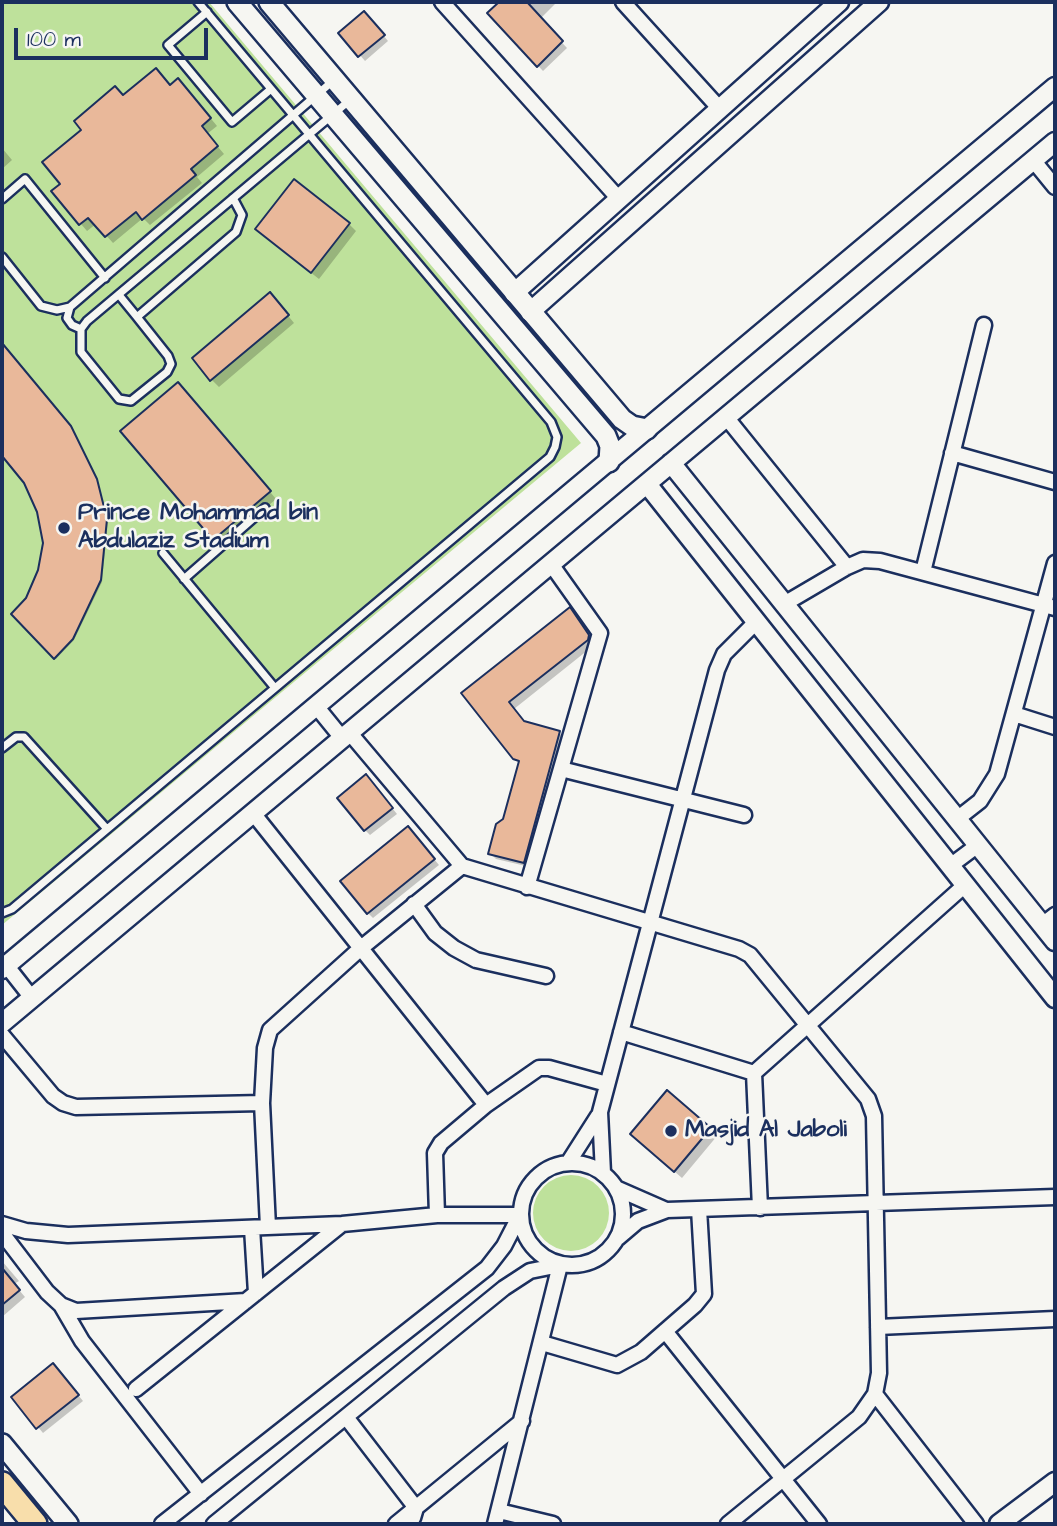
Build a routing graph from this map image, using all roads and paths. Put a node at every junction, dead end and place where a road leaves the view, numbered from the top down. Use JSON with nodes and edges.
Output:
{"nodes":[{"id":1,"x":198,"y":2,"type":"edge"},
{"id":2,"x":237,"y":2,"type":"edge"},
{"id":3,"x":270,"y":2,"type":"edge"},
{"id":4,"x":442,"y":2,"type":"edge"},
{"id":5,"x":623,"y":2,"type":"edge"},
{"id":6,"x":839,"y":2,"type":"edge"},
{"id":7,"x":879,"y":2,"type":"edge"},
{"id":8,"x":206,"y":12,"type":"junction"},
{"id":9,"x":797,"y":39,"type":"junction"},
{"id":10,"x":814,"y":59,"type":"junction"},
{"id":11,"x":335,"y":80,"type":"junction"},
{"id":12,"x":1055,"y":88,"type":"edge"},
{"id":13,"x":271,"y":89,"type":"junction"},
{"id":14,"x":316,"y":97,"type":"junction"},
{"id":15,"x":351,"y":99,"type":"junction"},
{"id":16,"x":720,"y":108,"type":"junction"},
{"id":17,"x":332,"y":115,"type":"junction"},
{"id":18,"x":293,"y":117,"type":"junction"},
{"id":19,"x":308,"y":135,"type":"junction"},
{"id":20,"x":1055,"y":142,"type":"edge"},
{"id":21,"x":1033,"y":160,"type":"junction"},
{"id":22,"x":1055,"y":187,"type":"edge"},
{"id":23,"x":233,"y":198,"type":"junction"},
{"id":24,"x":2,"y":199,"type":"edge"},
{"id":25,"x":619,"y":199,"type":"junction"},
{"id":26,"x":2,"y":257,"type":"edge"},
{"id":27,"x":105,"y":278,"type":"junction"},
{"id":28,"x":514,"y":293,"type":"junction"},
{"id":29,"x":119,"y":295,"type":"junction"},
{"id":30,"x":71,"y":307,"type":"junction"},
{"id":31,"x":530,"y":312,"type":"junction"},
{"id":32,"x":137,"y":317,"type":"junction"},
{"id":33,"x":984,"y":325,"type":"dead end"},
{"id":34,"x":81,"y":329,"type":"junction"},
{"id":35,"x":726,"y":417,"type":"junction"},
{"id":36,"x":648,"y":429,"type":"junction"},
{"id":37,"x":952,"y":453,"type":"junction"},
{"id":38,"x":609,"y":462,"type":"junction"},
{"id":39,"x":671,"y":463,"type":"junction"},
{"id":40,"x":1055,"y":482,"type":"edge"},
{"id":41,"x":647,"y":484,"type":"junction"},
{"id":42,"x":265,"y":508,"type":"dead end"},
{"id":43,"x":163,"y":553,"type":"dead end"},
{"id":44,"x":1055,"y":563,"type":"edge"},
{"id":45,"x":551,"y":564,"type":"junction"},
{"id":46,"x":847,"y":567,"type":"junction"},
{"id":47,"x":923,"y":572,"type":"junction"},
{"id":48,"x":184,"y":579,"type":"junction"},
{"id":49,"x":784,"y":604,"type":"junction"},
{"id":50,"x":1049,"y":606,"type":"edge"},
{"id":51,"x":756,"y":622,"type":"junction"},
{"id":52,"x":275,"y":688,"type":"junction"},
{"id":53,"x":316,"y":706,"type":"junction"},
{"id":54,"x":1014,"y":714,"type":"junction"},
{"id":55,"x":1055,"y":727,"type":"edge"},
{"id":56,"x":346,"y":735,"type":"junction"},
{"id":57,"x":2,"y":748,"type":"edge"},
{"id":58,"x":561,"y":768,"type":"junction"},
{"id":59,"x":682,"y":802,"type":"junction"},
{"id":60,"x":253,"y":813,"type":"junction"},
{"id":61,"x":744,"y":815,"type":"dead end"},
{"id":62,"x":957,"y":819,"type":"junction"},
{"id":63,"x":107,"y":830,"type":"junction"},
{"id":64,"x":978,"y":845,"type":"junction"},
{"id":65,"x":461,"y":866,"type":"junction"},
{"id":66,"x":950,"y":866,"type":"junction"},
{"id":67,"x":965,"y":885,"type":"junction"},
{"id":68,"x":527,"y":887,"type":"junction"},
{"id":69,"x":414,"y":904,"type":"junction"},
{"id":70,"x":2,"y":913,"type":"edge"},
{"id":71,"x":1049,"y":920,"type":"edge"},
{"id":72,"x":650,"y":923,"type":"junction"},
{"id":73,"x":1055,"y":941,"type":"edge"},
{"id":74,"x":361,"y":948,"type":"junction"},
{"id":75,"x":4,"y":967,"type":"edge"},
{"id":76,"x":545,"y":976,"type":"dead end"},
{"id":77,"x":32,"y":998,"type":"junction"},
{"id":78,"x":1055,"y":998,"type":"edge"},
{"id":79,"x":2,"y":1023,"type":"edge"},
{"id":80,"x":810,"y":1026,"type":"junction"},
{"id":81,"x":621,"y":1032,"type":"junction"},
{"id":82,"x":2,"y":1035,"type":"edge"},
{"id":83,"x":754,"y":1073,"type":"junction"},
{"id":84,"x":607,"y":1084,"type":"junction"},
{"id":85,"x":262,"y":1103,"type":"junction"},
{"id":86,"x":486,"y":1104,"type":"junction"},
{"id":87,"x":600,"y":1112,"type":"junction"},
{"id":88,"x":568,"y":1163,"type":"junction"},
{"id":89,"x":603,"y":1173,"type":"junction"},
{"id":90,"x":618,"y":1189,"type":"junction"},
{"id":91,"x":1055,"y":1197,"type":"edge"},
{"id":92,"x":876,"y":1202,"type":"junction"},
{"id":93,"x":760,"y":1208,"type":"junction"},
{"id":94,"x":699,"y":1209,"type":"junction"},
{"id":95,"x":667,"y":1210,"type":"junction"},
{"id":96,"x":437,"y":1215,"type":"junction"},
{"id":97,"x":520,"y":1215,"type":"junction"},
{"id":98,"x":2,"y":1224,"type":"edge"},
{"id":99,"x":342,"y":1224,"type":"junction"},
{"id":100,"x":268,"y":1227,"type":"junction"},
{"id":101,"x":252,"y":1228,"type":"junction"},
{"id":102,"x":2,"y":1233,"type":"edge"},
{"id":103,"x":618,"y":1238,"type":"junction"},
{"id":104,"x":560,"y":1265,"type":"junction"},
{"id":105,"x":251,"y":1297,"type":"junction"},
{"id":106,"x":61,"y":1305,"type":"junction"},
{"id":107,"x":1055,"y":1319,"type":"edge"},
{"id":108,"x":878,"y":1327,"type":"junction"},
{"id":109,"x":665,"y":1331,"type":"junction"},
{"id":110,"x":542,"y":1343,"type":"junction"},
{"id":111,"x":136,"y":1389,"type":"dead end"},
{"id":112,"x":874,"y":1394,"type":"junction"},
{"id":113,"x":346,"y":1417,"type":"junction"},
{"id":114,"x":522,"y":1422,"type":"junction"},
{"id":115,"x":2,"y":1444,"type":"edge"},
{"id":116,"x":783,"y":1479,"type":"junction"},
{"id":117,"x":1055,"y":1482,"type":"edge"},
{"id":118,"x":4,"y":1486,"type":"edge"},
{"id":119,"x":201,"y":1494,"type":"junction"},
{"id":120,"x":416,"y":1508,"type":"junction"},
{"id":121,"x":497,"y":1518,"type":"edge"},
{"id":122,"x":222,"y":1522,"type":"edge"},
{"id":123,"x":35,"y":1524,"type":"edge"},
{"id":124,"x":68,"y":1524,"type":"edge"},
{"id":125,"x":162,"y":1524,"type":"edge"},
{"id":126,"x":396,"y":1524,"type":"edge"},
{"id":127,"x":411,"y":1524,"type":"edge"},
{"id":128,"x":553,"y":1524,"type":"edge"},
{"id":129,"x":728,"y":1524,"type":"edge"},
{"id":130,"x":819,"y":1524,"type":"edge"},
{"id":131,"x":976,"y":1524,"type":"edge"},
{"id":132,"x":999,"y":1524,"type":"edge"}],
"edges":[{"from":1,"to":8,"type":"lane"},
{"from":2,"to":14,"type":"main road"},
{"from":3,"to":11,"type":"main road"},
{"from":4,"to":25,"type":"street"},
{"from":5,"to":16,"type":"street"},
{"from":6,"to":9,"type":"street"},
{"from":7,"to":10,"type":"street"},
{"from":8,"to":13,"type":"lane"},
{"from":8,"to":13,"type":"lane"},
{"from":9,"to":10,"type":"street"},
{"from":9,"to":16,"type":"street"},
{"from":10,"to":31,"type":"street"},
{"from":11,"to":14,"type":"lane"},
{"from":11,"to":15,"type":"main road"},
{"from":12,"to":36,"type":"street"},
{"from":13,"to":18,"type":"lane"},
{"from":14,"to":17,"type":"main road"},
{"from":14,"to":18,"type":"lane"},
{"from":15,"to":17,"type":"lane"},
{"from":15,"to":28,"type":"main road"},
{"from":16,"to":25,"type":"street"},
{"from":17,"to":19,"type":"lane"},
{"from":17,"to":38,"type":"main road"},
{"from":18,"to":19,"type":"lane"},
{"from":18,"to":27,"type":"lane"},
{"from":19,"to":23,"type":"lane"},
{"from":19,"to":52,"type":"lane"},
{"from":20,"to":21,"type":"street"},
{"from":21,"to":22,"type":"street"},
{"from":21,"to":35,"type":"street"},
{"from":23,"to":29,"type":"lane"},
{"from":23,"to":32,"type":"lane"},
{"from":24,"to":27,"type":"lane"},
{"from":25,"to":28,"type":"street"},
{"from":26,"to":30,"type":"lane"},
{"from":27,"to":30,"type":"lane"},
{"from":28,"to":31,"type":"main road"},
{"from":29,"to":32,"type":"lane"},
{"from":29,"to":34,"type":"lane"},
{"from":30,"to":34,"type":"lane"},
{"from":31,"to":36,"type":"main road"},
{"from":32,"to":34,"type":"lane"},
{"from":33,"to":37,"type":"street"},
{"from":35,"to":39,"type":"street"},
{"from":35,"to":46,"type":"street"},
{"from":36,"to":38,"type":"street"},
{"from":37,"to":40,"type":"street"},
{"from":37,"to":47,"type":"street"},
{"from":38,"to":53,"type":"street"},
{"from":39,"to":41,"type":"street"},
{"from":39,"to":49,"type":"street"},
{"from":41,"to":45,"type":"street"},
{"from":41,"to":51,"type":"street"},
{"from":42,"to":48,"type":"lane"},
{"from":43,"to":48,"type":"lane"},
{"from":44,"to":50,"type":"street"},
{"from":45,"to":56,"type":"street"},
{"from":45,"to":58,"type":"street"},
{"from":46,"to":47,"type":"street"},
{"from":46,"to":49,"type":"street"},
{"from":47,"to":50,"type":"street"},
{"from":48,"to":52,"type":"lane"},
{"from":49,"to":62,"type":"street"},
{"from":50,"to":54,"type":"street"},
{"from":51,"to":59,"type":"street"},
{"from":51,"to":66,"type":"street"},
{"from":52,"to":63,"type":"lane"},
{"from":53,"to":56,"type":"street"},
{"from":53,"to":75,"type":"street"},
{"from":54,"to":55,"type":"street"},
{"from":54,"to":62,"type":"street"},
{"from":56,"to":60,"type":"street"},
{"from":56,"to":65,"type":"street"},
{"from":57,"to":63,"type":"lane"},
{"from":58,"to":59,"type":"street"},
{"from":58,"to":68,"type":"street"},
{"from":59,"to":61,"type":"street"},
{"from":59,"to":72,"type":"street"},
{"from":60,"to":74,"type":"street"},
{"from":60,"to":77,"type":"street"},
{"from":62,"to":64,"type":"street"},
{"from":63,"to":70,"type":"lane"},
{"from":64,"to":66,"type":"street"},
{"from":64,"to":71,"type":"street"},
{"from":65,"to":68,"type":"street"},
{"from":65,"to":69,"type":"street"},
{"from":66,"to":67,"type":"street"},
{"from":67,"to":78,"type":"street"},
{"from":67,"to":80,"type":"street"},
{"from":68,"to":72,"type":"street"},
{"from":69,"to":74,"type":"street"},
{"from":69,"to":76,"type":"street"},
{"from":71,"to":73,"type":"street"},
{"from":72,"to":80,"type":"street"},
{"from":72,"to":81,"type":"street"},
{"from":74,"to":85,"type":"street"},
{"from":74,"to":86,"type":"street"},
{"from":75,"to":77,"type":"street"},
{"from":77,"to":79,"type":"street"},
{"from":80,"to":83,"type":"street"},
{"from":80,"to":92,"type":"street"},
{"from":81,"to":83,"type":"street"},
{"from":81,"to":84,"type":"street"},
{"from":82,"to":85,"type":"street"},
{"from":83,"to":93,"type":"street"},
{"from":84,"to":86,"type":"street"},
{"from":84,"to":87,"type":"street"},
{"from":85,"to":100,"type":"street"},
{"from":86,"to":96,"type":"street"},
{"from":87,"to":88,"type":"street"},
{"from":87,"to":89,"type":"street"},
{"from":88,"to":89,"type":"street"},
{"from":88,"to":97,"type":"street"},
{"from":89,"to":90,"type":"street"},
{"from":90,"to":95,"type":"street"},
{"from":90,"to":103,"type":"street"},
{"from":91,"to":92,"type":"street"},
{"from":92,"to":93,"type":"street"},
{"from":92,"to":108,"type":"street"},
{"from":93,"to":94,"type":"street"},
{"from":94,"to":95,"type":"street"},
{"from":94,"to":109,"type":"street"},
{"from":95,"to":103,"type":"street"},
{"from":96,"to":97,"type":"street"},
{"from":96,"to":99,"type":"street"},
{"from":97,"to":104,"type":"street"},
{"from":97,"to":119,"type":"street"},
{"from":98,"to":101,"type":"street"},
{"from":99,"to":100,"type":"street"},
{"from":99,"to":105,"type":"street"},
{"from":100,"to":101,"type":"street"},
{"from":101,"to":105,"type":"street"},
{"from":102,"to":106,"type":"street"},
{"from":103,"to":104,"type":"street"},
{"from":104,"to":110,"type":"street"},
{"from":104,"to":113,"type":"street"},
{"from":105,"to":106,"type":"street"},
{"from":105,"to":111,"type":"street"},
{"from":106,"to":119,"type":"street"},
{"from":107,"to":108,"type":"street"},
{"from":108,"to":112,"type":"street"},
{"from":109,"to":110,"type":"street"},
{"from":109,"to":116,"type":"street"},
{"from":110,"to":114,"type":"street"},
{"from":112,"to":116,"type":"street"},
{"from":112,"to":131,"type":"street"},
{"from":113,"to":120,"type":"street"},
{"from":113,"to":122,"type":"street"},
{"from":114,"to":120,"type":"street"},
{"from":114,"to":121,"type":"street"},
{"from":115,"to":124,"type":"main road"},
{"from":116,"to":129,"type":"street"},
{"from":116,"to":130,"type":"street"},
{"from":117,"to":132,"type":"street"},
{"from":118,"to":123,"type":"highway"},
{"from":119,"to":125,"type":"street"},
{"from":120,"to":126,"type":"street"},
{"from":120,"to":127,"type":"street"},
{"from":121,"to":128,"type":"street"}]}
